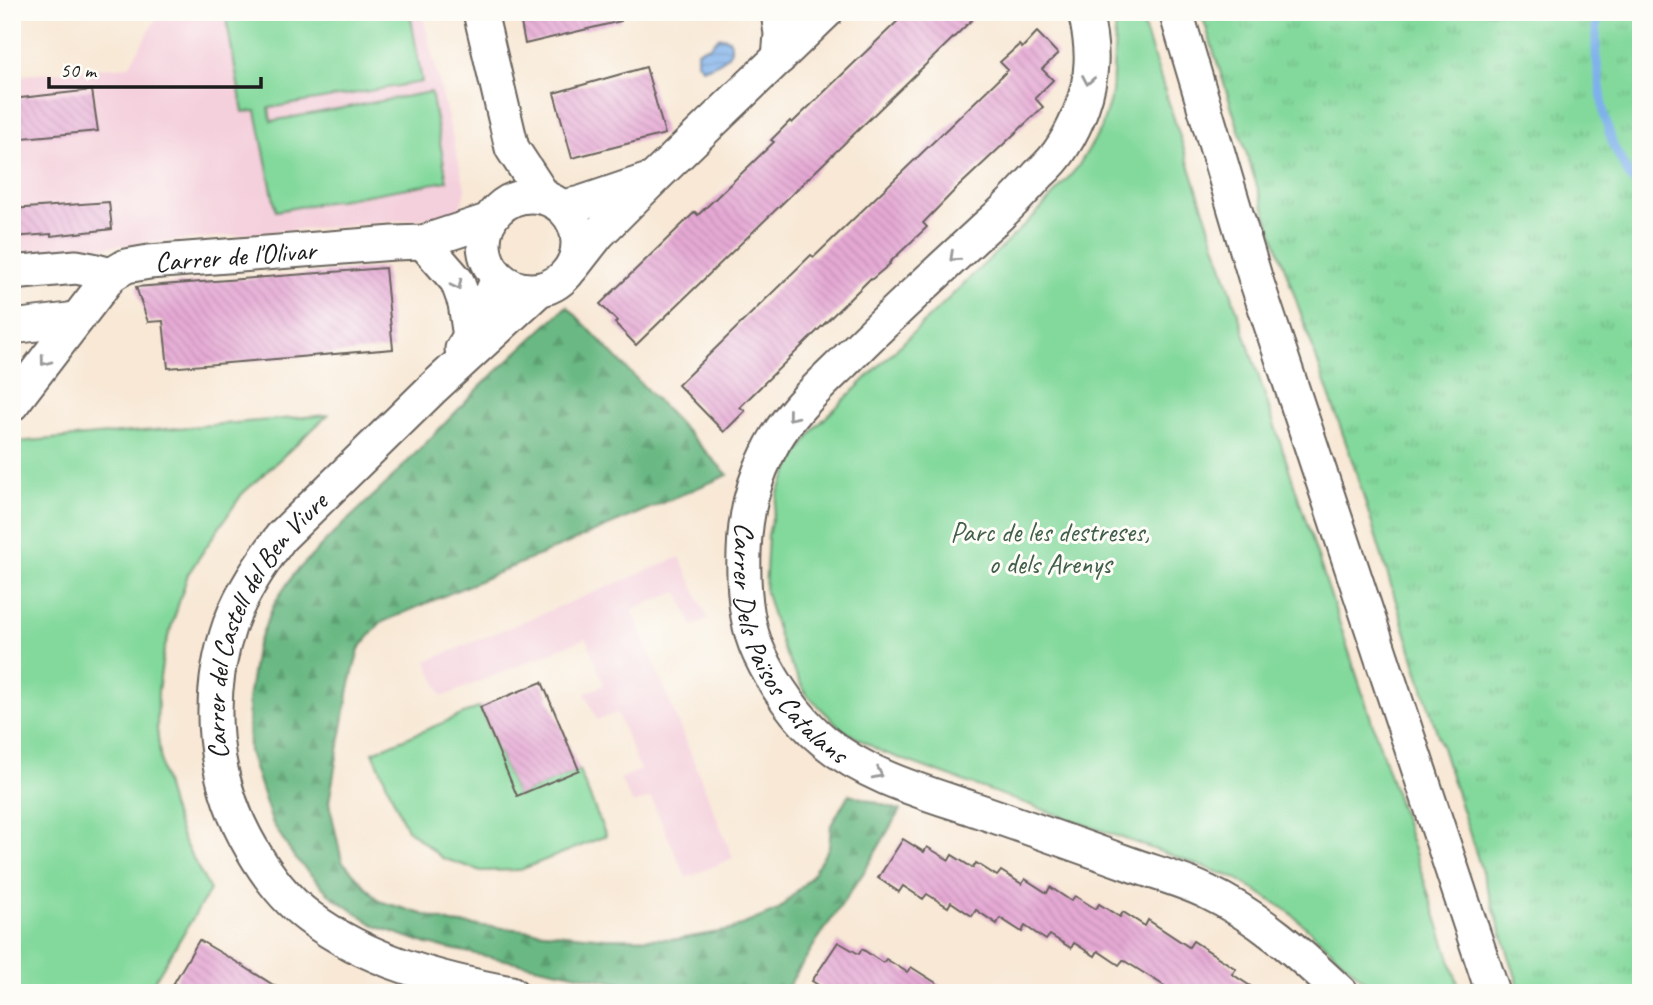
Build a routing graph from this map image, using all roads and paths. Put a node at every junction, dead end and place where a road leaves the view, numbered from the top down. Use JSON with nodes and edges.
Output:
{"nodes":[{"id":1,"x":480,"y":12,"type":"edge"},
{"id":2,"x":778,"y":12,"type":"edge"},
{"id":3,"x":826,"y":12,"type":"edge"},
{"id":4,"x":1085,"y":12,"type":"edge"},
{"id":5,"x":1176,"y":12,"type":"edge"},
{"id":6,"x":779,"y":58,"type":"junction"},
{"id":7,"x":512,"y":148,"type":"junction"},
{"id":8,"x":652,"y":180,"type":"junction"},
{"id":9,"x":553,"y":202,"type":"junction"},
{"id":10,"x":499,"y":211,"type":"junction"},
{"id":11,"x":423,"y":243,"type":"junction"},
{"id":12,"x":573,"y":266,"type":"junction"},
{"id":13,"x":53,"y":270,"type":"junction"},
{"id":14,"x":494,"y":272,"type":"junction"},
{"id":15,"x":12,"y":273,"type":"edge"},
{"id":16,"x":111,"y":275,"type":"junction"},
{"id":17,"x":539,"y":290,"type":"junction"},
{"id":18,"x":83,"y":311,"type":"junction"},
{"id":19,"x":12,"y":327,"type":"edge"},
{"id":20,"x":470,"y":337,"type":"junction"},
{"id":21,"x":431,"y":390,"type":"junction"},
{"id":22,"x":12,"y":404,"type":"edge"},
{"id":23,"x":511,"y":993,"type":"edge"},
{"id":24,"x":1341,"y":993,"type":"edge"},
{"id":25,"x":1493,"y":993,"type":"edge"}],
"edges":[{"from":1,"to":7,"type":"street"},
{"from":2,"to":6,"type":"street"},
{"from":3,"to":6,"type":"street"},
{"from":4,"to":24,"type":"street","name":"Carrer Dels Països Catalans","one_way":true},
{"from":5,"to":25,"type":"street"},
{"from":6,"to":8,"type":"street"},
{"from":7,"to":9,"type":"street"},
{"from":7,"to":10,"type":"street"},
{"from":8,"to":9,"type":"street"},
{"from":8,"to":12,"type":"street"},
{"from":9,"to":10,"type":"street"},
{"from":9,"to":12,"type":"street"},
{"from":10,"to":11,"type":"street","name":"Carrer de l'Olivar"},
{"from":10,"to":14,"type":"street"},
{"from":11,"to":14,"type":"street","name":"Carrer de l'Olivar"},
{"from":11,"to":16,"type":"street","name":"Carrer de l'Olivar"},
{"from":11,"to":20,"type":"street","one_way":true},
{"from":12,"to":17,"type":"street"},
{"from":13,"to":15,"type":"street"},
{"from":13,"to":16,"type":"street"},
{"from":13,"to":18,"type":"street"},
{"from":14,"to":17,"type":"street"},
{"from":14,"to":20,"type":"street","name":"Carrer del Castell del Ben Viure"},
{"from":16,"to":18,"type":"street"},
{"from":17,"to":21,"type":"street","name":"Carrer del Castell del Ben Viure"},
{"from":18,"to":19,"type":"street"},
{"from":18,"to":22,"type":"street","one_way":true},
{"from":20,"to":21,"type":"street","name":"Carrer del Castell del Ben Viure"},
{"from":21,"to":23,"type":"street","name":"Carrer del Castell del Ben Viure"}]}
